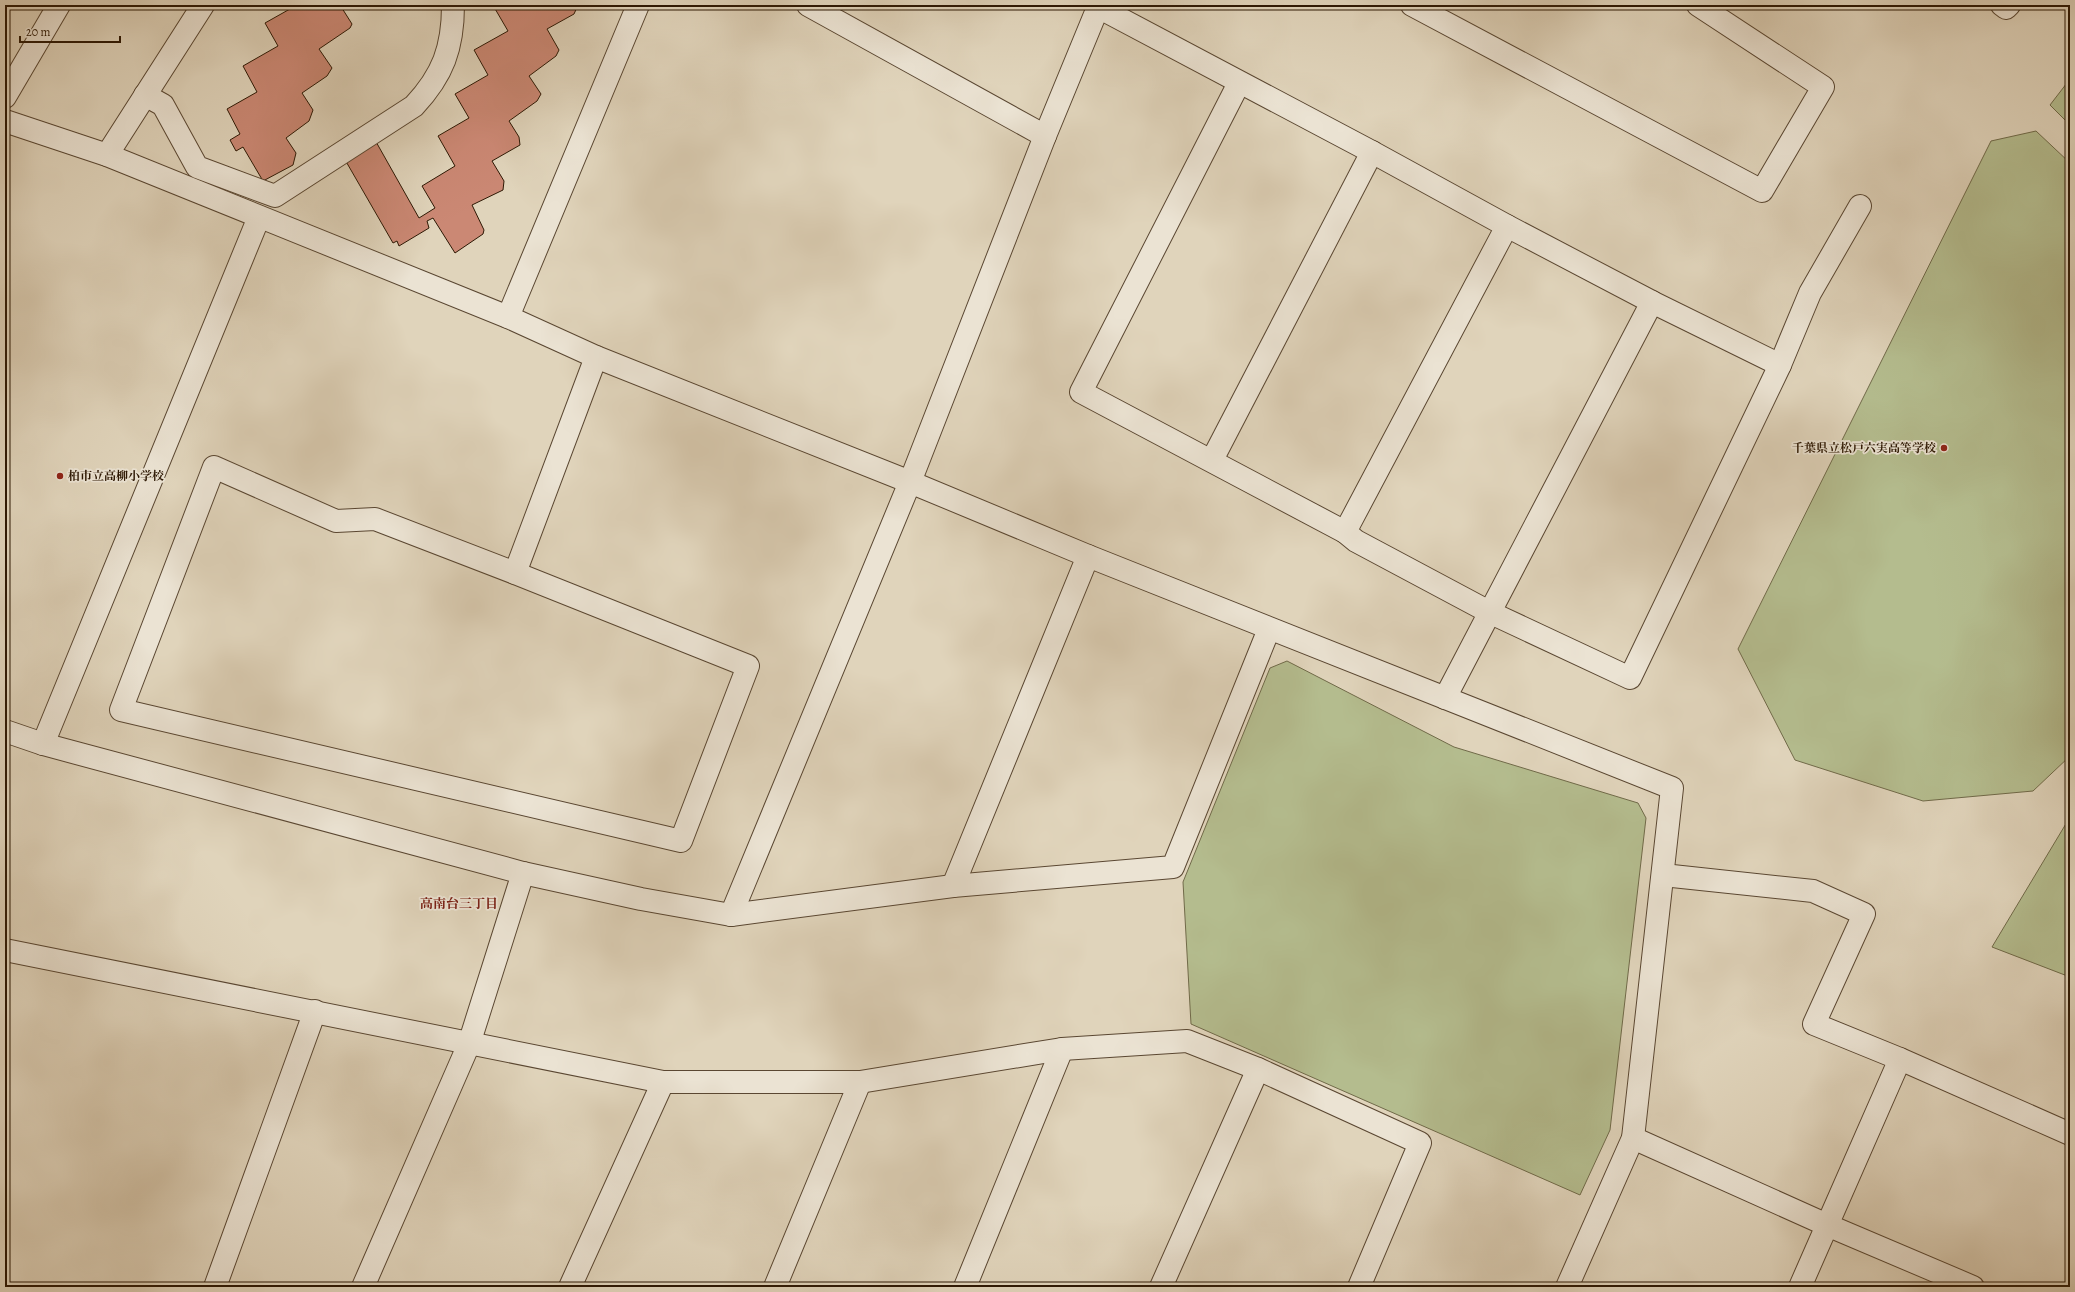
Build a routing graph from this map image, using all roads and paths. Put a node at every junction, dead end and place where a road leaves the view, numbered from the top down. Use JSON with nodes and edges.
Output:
{"nodes":[{"id":1,"x":59,"y":5,"type":"edge"},
{"id":2,"x":203,"y":5,"type":"edge"},
{"id":3,"x":453,"y":5,"type":"edge"},
{"id":4,"x":638,"y":5,"type":"edge"},
{"id":5,"x":808,"y":5,"type":"edge"},
{"id":6,"x":1412,"y":5,"type":"edge"},
{"id":7,"x":1698,"y":5,"type":"edge"},
{"id":8,"x":2002,"y":5,"type":"edge"},
{"id":9,"x":2009,"y":5,"type":"edge"},
{"id":10,"x":1099,"y":6,"type":"edge"},
{"id":11,"x":1239,"y":83,"type":"junction"},
{"id":12,"x":145,"y":95,"type":"junction"},
{"id":13,"x":5,"y":97,"type":"edge"},
{"id":14,"x":5,"y":121,"type":"edge"},
{"id":15,"x":1045,"y":136,"type":"junction"},
{"id":16,"x":1372,"y":152,"type":"junction"},
{"id":17,"x":107,"y":155,"type":"junction"},
{"id":18,"x":1860,"y":206,"type":"dead end"},
{"id":19,"x":260,"y":218,"type":"junction"},
{"id":20,"x":1507,"y":226,"type":"junction"},
{"id":21,"x":1652,"y":302,"type":"junction"},
{"id":22,"x":508,"y":317,"type":"junction"},
{"id":23,"x":596,"y":357,"type":"junction"},
{"id":24,"x":1780,"y":365,"type":"junction"},
{"id":25,"x":1212,"y":460,"type":"junction"},
{"id":26,"x":910,"y":482,"type":"junction"},
{"id":27,"x":1345,"y":532,"type":"junction"},
{"id":28,"x":1088,"y":556,"type":"junction"},
{"id":29,"x":515,"y":573,"type":"junction"},
{"id":30,"x":1491,"y":613,"type":"junction"},
{"id":31,"x":1269,"y":629,"type":"junction"},
{"id":32,"x":1445,"y":698,"type":"junction"},
{"id":33,"x":5,"y":731,"type":"edge"},
{"id":34,"x":43,"y":744,"type":"junction"},
{"id":35,"x":523,"y":873,"type":"junction"},
{"id":36,"x":1663,"y":875,"type":"junction"},
{"id":37,"x":953,"y":886,"type":"junction"},
{"id":38,"x":732,"y":915,"type":"junction"},
{"id":39,"x":5,"y":950,"type":"edge"},
{"id":40,"x":315,"y":1011,"type":"junction"},
{"id":41,"x":469,"y":1044,"type":"junction"},
{"id":42,"x":1062,"y":1050,"type":"junction"},
{"id":43,"x":1900,"y":1059,"type":"junction"},
{"id":44,"x":1258,"y":1069,"type":"junction"},
{"id":45,"x":663,"y":1082,"type":"junction"},
{"id":46,"x":860,"y":1082,"type":"junction"},
{"id":47,"x":2070,"y":1134,"type":"edge"},
{"id":48,"x":1633,"y":1138,"type":"junction"},
{"id":49,"x":1827,"y":1226,"type":"junction"},
{"id":50,"x":215,"y":1287,"type":"edge"},
{"id":51,"x":363,"y":1287,"type":"edge"},
{"id":52,"x":570,"y":1287,"type":"edge"},
{"id":53,"x":775,"y":1287,"type":"edge"},
{"id":54,"x":965,"y":1287,"type":"edge"},
{"id":55,"x":1160,"y":1287,"type":"edge"},
{"id":56,"x":1359,"y":1287,"type":"edge"},
{"id":57,"x":1567,"y":1287,"type":"edge"},
{"id":58,"x":1800,"y":1287,"type":"edge"},
{"id":59,"x":1973,"y":1287,"type":"edge"}],
"edges":[{"from":1,"to":13,"type":"street"},
{"from":2,"to":12,"type":"street"},
{"from":3,"to":12,"type":"street"},
{"from":4,"to":22,"type":"street"},
{"from":5,"to":15,"type":"street"},
{"from":6,"to":7,"type":"street"},
{"from":8,"to":9,"type":"street"},
{"from":10,"to":11,"type":"street"},
{"from":10,"to":15,"type":"street"},
{"from":11,"to":16,"type":"street"},
{"from":11,"to":25,"type":"street"},
{"from":12,"to":17,"type":"street"},
{"from":14,"to":17,"type":"street"},
{"from":15,"to":26,"type":"street"},
{"from":16,"to":20,"type":"street"},
{"from":16,"to":25,"type":"street"},
{"from":17,"to":19,"type":"street"},
{"from":18,"to":24,"type":"street"},
{"from":19,"to":22,"type":"street"},
{"from":19,"to":34,"type":"street"},
{"from":20,"to":21,"type":"street"},
{"from":20,"to":27,"type":"street"},
{"from":21,"to":24,"type":"street"},
{"from":21,"to":30,"type":"street"},
{"from":22,"to":23,"type":"street"},
{"from":23,"to":26,"type":"street"},
{"from":23,"to":29,"type":"street"},
{"from":24,"to":30,"type":"street"},
{"from":25,"to":27,"type":"street"},
{"from":26,"to":28,"type":"street"},
{"from":26,"to":38,"type":"street"},
{"from":27,"to":30,"type":"street"},
{"from":28,"to":31,"type":"street"},
{"from":28,"to":37,"type":"street"},
{"from":29,"to":29,"type":"street"},
{"from":30,"to":32,"type":"street"},
{"from":31,"to":32,"type":"street"},
{"from":31,"to":37,"type":"street"},
{"from":32,"to":36,"type":"street"},
{"from":33,"to":34,"type":"street"},
{"from":34,"to":35,"type":"street"},
{"from":35,"to":38,"type":"street"},
{"from":35,"to":41,"type":"street"},
{"from":36,"to":43,"type":"street"},
{"from":36,"to":48,"type":"street"},
{"from":37,"to":38,"type":"street"},
{"from":39,"to":40,"type":"street"},
{"from":40,"to":41,"type":"street"},
{"from":40,"to":50,"type":"street"},
{"from":41,"to":45,"type":"street"},
{"from":41,"to":51,"type":"street"},
{"from":42,"to":44,"type":"street"},
{"from":42,"to":46,"type":"street"},
{"from":42,"to":54,"type":"street"},
{"from":43,"to":47,"type":"street"},
{"from":43,"to":49,"type":"street"},
{"from":44,"to":55,"type":"street"},
{"from":44,"to":56,"type":"street"},
{"from":45,"to":46,"type":"street"},
{"from":45,"to":52,"type":"street"},
{"from":46,"to":53,"type":"street"},
{"from":48,"to":49,"type":"street"},
{"from":48,"to":57,"type":"street"},
{"from":49,"to":58,"type":"street"},
{"from":49,"to":59,"type":"street"}]}
